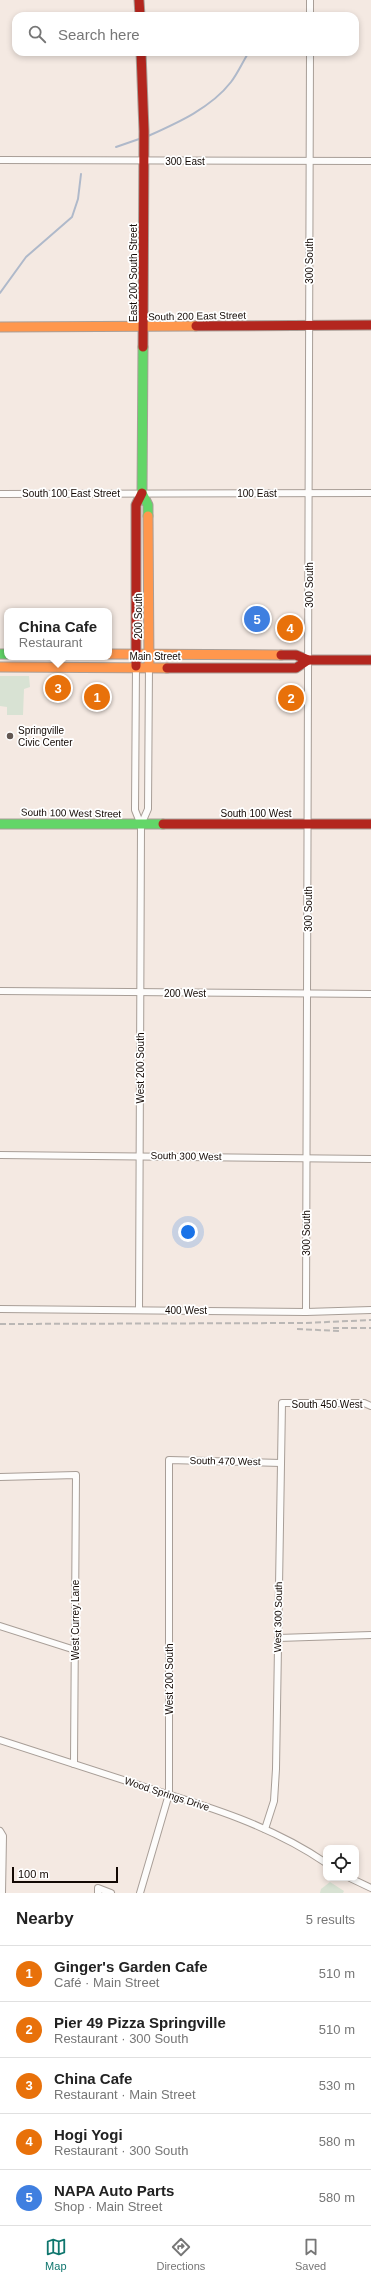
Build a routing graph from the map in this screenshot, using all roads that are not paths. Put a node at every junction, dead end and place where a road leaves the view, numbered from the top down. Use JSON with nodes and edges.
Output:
{"nodes":[{"id":1,"x":139,"y":0,"type":"edge"},
{"id":2,"x":310,"y":0,"type":"edge"},
{"id":3,"x":140,"y":12,"type":"edge"},
{"id":4,"x":310,"y":12,"type":"edge"},
{"id":5,"x":141,"y":56,"type":"edge"},
{"id":6,"x":310,"y":56,"type":"edge"},
{"id":7,"x":0,"y":160,"type":"edge"},
{"id":8,"x":309,"y":161,"type":"junction"},
{"id":9,"x":371,"y":161,"type":"edge"},
{"id":10,"x":144,"y":162,"type":"junction"},
{"id":11,"x":309,"y":325,"type":"junction"},
{"id":12,"x":371,"y":325,"type":"edge"},
{"id":13,"x":0,"y":327,"type":"edge"},
{"id":14,"x":144,"y":328,"type":"junction"},
{"id":15,"x":142,"y":493,"type":"junction"},
{"id":16,"x":309,"y":493,"type":"junction"},
{"id":17,"x":371,"y":493,"type":"edge"},
{"id":18,"x":0,"y":494,"type":"edge"},
{"id":19,"x":112,"y":654,"type":"edge"},
{"id":20,"x":136,"y":654,"type":"junction"},
{"id":21,"x":149,"y":654,"type":"junction"},
{"id":22,"x":308,"y":660,"type":"junction"},
{"id":23,"x":371,"y":660,"type":"edge"},
{"id":24,"x":136,"y":666,"type":"junction"},
{"id":25,"x":149,"y":666,"type":"junction"},
{"id":26,"x":0,"y":667,"type":"edge"},
{"id":27,"x":0,"y":824,"type":"edge"},
{"id":28,"x":308,"y":824,"type":"junction"},
{"id":29,"x":371,"y":824,"type":"edge"},
{"id":30,"x":141,"y":825,"type":"junction"},
{"id":31,"x":0,"y":991,"type":"edge"},
{"id":32,"x":140,"y":992,"type":"junction"},
{"id":33,"x":308,"y":994,"type":"junction"},
{"id":34,"x":371,"y":994,"type":"edge"},
{"id":35,"x":0,"y":1155,"type":"edge"},
{"id":36,"x":140,"y":1155,"type":"junction"},
{"id":37,"x":307,"y":1158,"type":"junction"},
{"id":38,"x":371,"y":1159,"type":"edge"},
{"id":39,"x":0,"y":1309,"type":"edge"},
{"id":40,"x":139,"y":1310,"type":"junction"},
{"id":41,"x":371,"y":1310,"type":"edge"},
{"id":42,"x":306,"y":1312,"type":"junction"},
{"id":43,"x":282,"y":1403,"type":"joint"},
{"id":44,"x":371,"y":1406,"type":"edge"},
{"id":45,"x":169,"y":1460,"type":"joint"},
{"id":46,"x":281,"y":1463,"type":"junction"},
{"id":47,"x":0,"y":1477,"type":"edge"},
{"id":48,"x":0,"y":1626,"type":"edge"},
{"id":49,"x":371,"y":1635,"type":"edge"},
{"id":50,"x":278,"y":1638,"type":"junction"},
{"id":51,"x":75,"y":1650,"type":"junction"},
{"id":52,"x":0,"y":1740,"type":"edge"},
{"id":53,"x":74,"y":1764,"type":"junction"},
{"id":54,"x":169,"y":1794,"type":"junction"},
{"id":55,"x":265,"y":1828,"type":"junction"},
{"id":56,"x":1,"y":1831,"type":"edge"},
{"id":57,"x":323,"y":1861,"type":"edge"},
{"id":58,"x":356,"y":1881,"type":"edge"},
{"id":59,"x":371,"y":1888,"type":"edge"},
{"id":60,"x":98,"y":1890,"type":"edge"},
{"id":61,"x":2,"y":1893,"type":"edge"},
{"id":62,"x":111,"y":1893,"type":"edge"},
{"id":63,"x":140,"y":1893,"type":"edge"}],
"edges":[{"from":1,"to":3,"type":"street"},
{"from":2,"to":4,"type":"street"},
{"from":5,"to":10,"type":"street","name":"East 200 South Street"},
{"from":6,"to":8,"type":"street","name":"300 South"},
{"from":7,"to":10,"type":"street","name":"300 East"},
{"from":8,"to":9,"type":"street","name":"300 East"},
{"from":8,"to":10,"type":"street","name":"300 East"},
{"from":8,"to":11,"type":"street","name":"300 South"},
{"from":10,"to":14,"type":"street","name":"East 200 South Street"},
{"from":11,"to":12,"type":"street","name":"South 200 East Street"},
{"from":11,"to":14,"type":"street","name":"South 200 East Street"},
{"from":11,"to":16,"type":"street","name":"300 South"},
{"from":13,"to":14,"type":"street","name":"South 200 East Street"},
{"from":14,"to":15,"type":"street","name":"East 200 South Street"},
{"from":15,"to":16,"type":"street","name":"100 East"},
{"from":15,"to":18,"type":"street","name":"South 100 East Street"},
{"from":15,"to":20,"type":"street","name":"200 South"},
{"from":15,"to":21,"type":"street","name":"200 South"},
{"from":16,"to":17,"type":"street","name":"100 East"},
{"from":16,"to":22,"type":"street","name":"300 South"},
{"from":19,"to":20,"type":"street","name":"Main Street"},
{"from":20,"to":21,"type":"street","name":"Main Street"},
{"from":20,"to":24,"type":"street","name":"200 South"},
{"from":21,"to":22,"type":"street","name":"Main Street"},
{"from":21,"to":25,"type":"street","name":"200 South"},
{"from":22,"to":23,"type":"street","name":"Main Street"},
{"from":22,"to":25,"type":"street","name":"Main Street"},
{"from":22,"to":28,"type":"street","name":"300 South"},
{"from":24,"to":25,"type":"street","name":"Main Street"},
{"from":24,"to":26,"type":"street","name":"Main Street"},
{"from":24,"to":30,"type":"street","name":"200 South"},
{"from":25,"to":30,"type":"street","name":"200 South"},
{"from":27,"to":30,"type":"street","name":"South 100 West Street"},
{"from":28,"to":29,"type":"street","name":"South 100 West"},
{"from":28,"to":30,"type":"street","name":"South 100 West"},
{"from":28,"to":33,"type":"street","name":"300 South"},
{"from":30,"to":32,"type":"street","name":"West 200 South"},
{"from":31,"to":32,"type":"street","name":"200 West"},
{"from":32,"to":33,"type":"street","name":"200 West"},
{"from":32,"to":36,"type":"street","name":"West 200 South"},
{"from":33,"to":34,"type":"street","name":"200 West"},
{"from":33,"to":37,"type":"street","name":"300 South"},
{"from":35,"to":36,"type":"street","name":"South 300 West"},
{"from":36,"to":37,"type":"street","name":"South 300 West"},
{"from":36,"to":40,"type":"street","name":"West 200 South"},
{"from":37,"to":38,"type":"street","name":"South 300 West"},
{"from":37,"to":42,"type":"street","name":"300 South"},
{"from":39,"to":40,"type":"street","name":"400 West"},
{"from":40,"to":42,"type":"street","name":"400 West"},
{"from":41,"to":42,"type":"street","name":"400 West"},
{"from":43,"to":44,"type":"street","name":"South 450 West"},
{"from":43,"to":46,"type":"street","name":"West 300 South"},
{"from":45,"to":46,"type":"street","name":"South 470 West"},
{"from":45,"to":54,"type":"street","name":"West 200 South"},
{"from":46,"to":50,"type":"street","name":"West 300 South"},
{"from":47,"to":51,"type":"street","name":"West Currey Lane"},
{"from":48,"to":51,"type":"street"},
{"from":49,"to":50,"type":"street"},
{"from":50,"to":55,"type":"street","name":"West 300 South"},
{"from":51,"to":53,"type":"street","name":"West Currey Lane"},
{"from":52,"to":53,"type":"street","name":"Wood Springs Drive"},
{"from":53,"to":54,"type":"street","name":"Wood Springs Drive"},
{"from":54,"to":55,"type":"street","name":"Wood Springs Drive"},
{"from":54,"to":63,"type":"street","name":"West 200 South"},
{"from":55,"to":57,"type":"street","name":"Wood Springs Drive"},
{"from":56,"to":61,"type":"street"},
{"from":58,"to":59,"type":"street"},
{"from":60,"to":62,"type":"street"}]}
